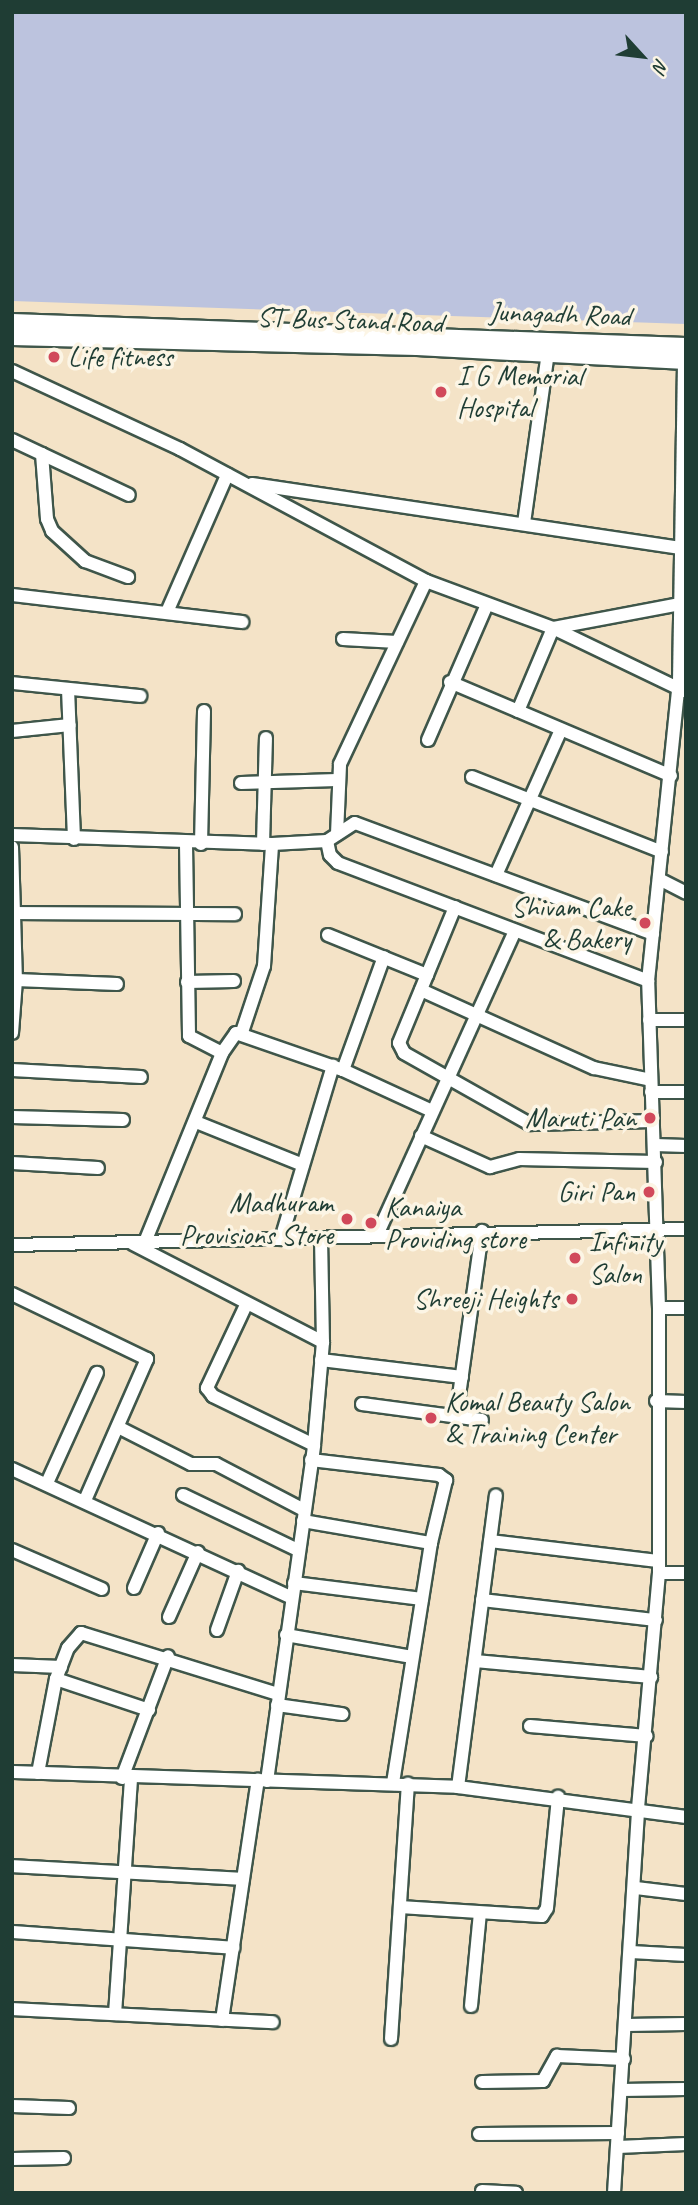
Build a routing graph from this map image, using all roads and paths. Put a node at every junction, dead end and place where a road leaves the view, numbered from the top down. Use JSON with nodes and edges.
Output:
{"nodes":[{"id":1,"x":12,"y":322,"type":"edge"},
{"id":2,"x":12,"y":337,"type":"edge"},
{"id":3,"x":549,"y":346,"type":"junction"},
{"id":4,"x":685,"y":353,"type":"edge"},
{"id":5,"x":12,"y":371,"type":"edge"},
{"id":6,"x":12,"y":440,"type":"edge"},
{"id":7,"x":42,"y":454,"type":"junction"},
{"id":8,"x":227,"y":475,"type":"junction"},
{"id":9,"x":242,"y":482,"type":"junction"},
{"id":10,"x":684,"y":486,"type":"edge"},
{"id":11,"x":130,"y":495,"type":"dead end"},
{"id":12,"x":524,"y":523,"type":"junction"},
{"id":13,"x":683,"y":549,"type":"edge"},
{"id":14,"x":128,"y":577,"type":"dead end"},
{"id":15,"x":426,"y":580,"type":"junction"},
{"id":16,"x":12,"y":596,"type":"edge"},
{"id":17,"x":487,"y":604,"type":"junction"},
{"id":18,"x":683,"y":604,"type":"edge"},
{"id":19,"x":167,"y":612,"type":"junction"},
{"id":20,"x":242,"y":622,"type":"dead end"},
{"id":21,"x":553,"y":628,"type":"junction"},
{"id":22,"x":343,"y":639,"type":"dead end"},
{"id":23,"x":397,"y":642,"type":"junction"},
{"id":24,"x":450,"y":682,"type":"junction"},
{"id":25,"x":12,"y":683,"type":"edge"},
{"id":26,"x":68,"y":689,"type":"junction"},
{"id":27,"x":683,"y":689,"type":"edge"},
{"id":28,"x":140,"y":696,"type":"dead end"},
{"id":29,"x":204,"y":711,"type":"dead end"},
{"id":30,"x":518,"y":711,"type":"junction"},
{"id":31,"x":69,"y":725,"type":"junction"},
{"id":32,"x":561,"y":730,"type":"junction"},
{"id":33,"x":12,"y":731,"type":"edge"},
{"id":34,"x":266,"y":738,"type":"dead end"},
{"id":35,"x":428,"y":740,"type":"dead end"},
{"id":36,"x":671,"y":776,"type":"junction"},
{"id":37,"x":472,"y":777,"type":"dead end"},
{"id":38,"x":337,"y":780,"type":"junction"},
{"id":39,"x":264,"y":782,"type":"junction"},
{"id":40,"x":241,"y":783,"type":"dead end"},
{"id":41,"x":530,"y":801,"type":"junction"},
{"id":42,"x":12,"y":835,"type":"edge"},
{"id":43,"x":332,"y":837,"type":"junction"},
{"id":44,"x":75,"y":839,"type":"junction"},
{"id":45,"x":186,"y":844,"type":"junction"},
{"id":46,"x":201,"y":844,"type":"junction"},
{"id":47,"x":267,"y":844,"type":"junction"},
{"id":48,"x":12,"y":848,"type":"edge"},
{"id":49,"x":663,"y":852,"type":"junction"},
{"id":50,"x":13,"y":865,"type":"edge"},
{"id":51,"x":496,"y":875,"type":"junction"},
{"id":52,"x":659,"y":879,"type":"junction"},
{"id":53,"x":686,"y":893,"type":"edge"},
{"id":54,"x":455,"y":907,"type":"junction"},
{"id":55,"x":15,"y":913,"type":"junction"},
{"id":56,"x":187,"y":914,"type":"junction"},
{"id":57,"x":234,"y":914,"type":"dead end"},
{"id":58,"x":515,"y":931,"type":"junction"},
{"id":59,"x":653,"y":934,"type":"junction"},
{"id":60,"x":328,"y":935,"type":"dead end"},
{"id":61,"x":384,"y":957,"type":"junction"},
{"id":62,"x":15,"y":973,"type":"edge"},
{"id":63,"x":427,"y":975,"type":"junction"},
{"id":64,"x":234,"y":981,"type":"dead end"},
{"id":65,"x":648,"y":981,"type":"junction"},
{"id":66,"x":187,"y":982,"type":"junction"},
{"id":67,"x":117,"y":984,"type":"dead end"},
{"id":68,"x":421,"y":990,"type":"junction"},
{"id":69,"x":480,"y":1016,"type":"junction"},
{"id":70,"x":649,"y":1020,"type":"junction"},
{"id":71,"x":686,"y":1020,"type":"edge"},
{"id":72,"x":242,"y":1032,"type":"junction"},
{"id":73,"x":12,"y":1033,"type":"edge"},
{"id":74,"x":222,"y":1053,"type":"junction"},
{"id":75,"x":338,"y":1068,"type":"junction"},
{"id":76,"x":12,"y":1070,"type":"edge"},
{"id":77,"x":141,"y":1077,"type":"dead end"},
{"id":78,"x":450,"y":1078,"type":"junction"},
{"id":79,"x":651,"y":1086,"type":"junction"},
{"id":80,"x":686,"y":1092,"type":"edge"},
{"id":81,"x":432,"y":1111,"type":"junction"},
{"id":82,"x":12,"y":1117,"type":"edge"},
{"id":83,"x":123,"y":1121,"type":"dead end"},
{"id":84,"x":653,"y":1121,"type":"junction"},
{"id":85,"x":195,"y":1122,"type":"junction"},
{"id":86,"x":421,"y":1136,"type":"junction"},
{"id":87,"x":655,"y":1145,"type":"junction"},
{"id":88,"x":686,"y":1146,"type":"edge"},
{"id":89,"x":656,"y":1162,"type":"junction"},
{"id":90,"x":12,"y":1163,"type":"edge"},
{"id":91,"x":303,"y":1166,"type":"junction"},
{"id":92,"x":98,"y":1168,"type":"dead end"},
{"id":93,"x":686,"y":1229,"type":"edge"},
{"id":94,"x":657,"y":1230,"type":"junction"},
{"id":95,"x":482,"y":1231,"type":"junction"},
{"id":96,"x":377,"y":1235,"type":"junction"},
{"id":97,"x":321,"y":1238,"type":"junction"},
{"id":98,"x":281,"y":1239,"type":"junction"},
{"id":99,"x":138,"y":1243,"type":"junction"},
{"id":100,"x":12,"y":1245,"type":"edge"},
{"id":101,"x":12,"y":1294,"type":"edge"},
{"id":102,"x":246,"y":1305,"type":"junction"},
{"id":103,"x":659,"y":1308,"type":"junction"},
{"id":104,"x":686,"y":1308,"type":"edge"},
{"id":105,"x":323,"y":1342,"type":"junction"},
{"id":106,"x":321,"y":1360,"type":"junction"},
{"id":107,"x":97,"y":1373,"type":"dead end"},
{"id":108,"x":462,"y":1377,"type":"junction"},
{"id":109,"x":656,"y":1401,"type":"junction"},
{"id":110,"x":686,"y":1402,"type":"edge"},
{"id":111,"x":362,"y":1404,"type":"dead end"},
{"id":112,"x":456,"y":1417,"type":"junction"},
{"id":113,"x":482,"y":1420,"type":"dead end"},
{"id":114,"x":118,"y":1427,"type":"junction"},
{"id":115,"x":314,"y":1445,"type":"junction"},
{"id":116,"x":311,"y":1460,"type":"junction"},
{"id":117,"x":12,"y":1469,"type":"edge"},
{"id":118,"x":47,"y":1483,"type":"junction"},
{"id":119,"x":183,"y":1495,"type":"dead end"},
{"id":120,"x":496,"y":1495,"type":"dead end"},
{"id":121,"x":85,"y":1500,"type":"junction"},
{"id":122,"x":303,"y":1515,"type":"junction"},
{"id":123,"x":158,"y":1534,"type":"junction"},
{"id":124,"x":490,"y":1541,"type":"junction"},
{"id":125,"x":431,"y":1543,"type":"junction"},
{"id":126,"x":12,"y":1550,"type":"edge"},
{"id":127,"x":298,"y":1550,"type":"junction"},
{"id":128,"x":198,"y":1552,"type":"junction"},
{"id":129,"x":659,"y":1567,"type":"junction"},
{"id":130,"x":238,"y":1571,"type":"junction"},
{"id":131,"x":686,"y":1573,"type":"edge"},
{"id":132,"x":294,"y":1583,"type":"junction"},
{"id":133,"x":134,"y":1588,"type":"dead end"},
{"id":134,"x":102,"y":1589,"type":"dead end"},
{"id":135,"x":292,"y":1598,"type":"junction"},
{"id":136,"x":422,"y":1599,"type":"junction"},
{"id":137,"x":482,"y":1600,"type":"junction"},
{"id":138,"x":169,"y":1617,"type":"dead end"},
{"id":139,"x":656,"y":1620,"type":"junction"},
{"id":140,"x":218,"y":1630,"type":"dead end"},
{"id":141,"x":286,"y":1635,"type":"junction"},
{"id":142,"x":168,"y":1656,"type":"junction"},
{"id":143,"x":412,"y":1657,"type":"junction"},
{"id":144,"x":475,"y":1661,"type":"junction"},
{"id":145,"x":12,"y":1665,"type":"edge"},
{"id":146,"x":58,"y":1673,"type":"junction"},
{"id":147,"x":651,"y":1677,"type":"junction"},
{"id":148,"x":277,"y":1700,"type":"junction"},
{"id":149,"x":149,"y":1710,"type":"junction"},
{"id":150,"x":342,"y":1714,"type":"dead end"},
{"id":151,"x":530,"y":1726,"type":"dead end"},
{"id":152,"x":647,"y":1736,"type":"junction"},
{"id":153,"x":12,"y":1772,"type":"edge"},
{"id":154,"x":38,"y":1773,"type":"junction"},
{"id":155,"x":126,"y":1778,"type":"junction"},
{"id":156,"x":262,"y":1780,"type":"junction"},
{"id":157,"x":393,"y":1784,"type":"junction"},
{"id":158,"x":408,"y":1784,"type":"junction"},
{"id":159,"x":458,"y":1787,"type":"junction"},
{"id":160,"x":558,"y":1797,"type":"junction"},
{"id":161,"x":638,"y":1808,"type":"junction"},
{"id":162,"x":686,"y":1817,"type":"edge"},
{"id":163,"x":12,"y":1866,"type":"edge"},
{"id":164,"x":125,"y":1872,"type":"junction"},
{"id":165,"x":243,"y":1879,"type":"junction"},
{"id":166,"x":636,"y":1888,"type":"junction"},
{"id":167,"x":686,"y":1894,"type":"edge"},
{"id":168,"x":400,"y":1907,"type":"junction"},
{"id":169,"x":480,"y":1913,"type":"junction"},
{"id":170,"x":12,"y":1932,"type":"edge"},
{"id":171,"x":121,"y":1940,"type":"junction"},
{"id":172,"x":233,"y":1948,"type":"junction"},
{"id":173,"x":631,"y":1952,"type":"junction"},
{"id":174,"x":686,"y":1955,"type":"edge"},
{"id":175,"x":471,"y":2006,"type":"dead end"},
{"id":176,"x":12,"y":2009,"type":"edge"},
{"id":177,"x":115,"y":2014,"type":"junction"},
{"id":178,"x":222,"y":2020,"type":"junction"},
{"id":179,"x":273,"y":2022,"type":"dead end"},
{"id":180,"x":686,"y":2024,"type":"edge"},
{"id":181,"x":626,"y":2025,"type":"junction"},
{"id":182,"x":391,"y":2039,"type":"dead end"},
{"id":183,"x":624,"y":2059,"type":"junction"},
{"id":184,"x":482,"y":2082,"type":"dead end"},
{"id":185,"x":686,"y":2089,"type":"edge"},
{"id":186,"x":621,"y":2090,"type":"junction"},
{"id":187,"x":12,"y":2106,"type":"edge"},
{"id":188,"x":69,"y":2108,"type":"dead end"},
{"id":189,"x":618,"y":2133,"type":"junction"},
{"id":190,"x":480,"y":2134,"type":"dead end"},
{"id":191,"x":686,"y":2144,"type":"edge"},
{"id":192,"x":618,"y":2147,"type":"junction"},
{"id":193,"x":64,"y":2158,"type":"dead end"},
{"id":194,"x":12,"y":2159,"type":"edge"},
{"id":195,"x":482,"y":2191,"type":"edge"},
{"id":196,"x":516,"y":2193,"type":"edge"},
{"id":197,"x":614,"y":2193,"type":"edge"}],
"edges":[{"from":1,"to":3,"type":"main road","name":"Junagadh Road"},
{"from":2,"to":3,"type":"main road","name":"ST Bus Stand Road"},
{"from":3,"to":4,"type":"main road","name":"ST Bus Stand Road"},
{"from":3,"to":12,"type":"street"},
{"from":4,"to":10,"type":"street"},
{"from":5,"to":8,"type":"street"},
{"from":6,"to":7,"type":"street"},
{"from":7,"to":11,"type":"street"},
{"from":7,"to":14,"type":"street"},
{"from":8,"to":9,"type":"street"},
{"from":8,"to":19,"type":"street"},
{"from":9,"to":12,"type":"street"},
{"from":9,"to":15,"type":"street"},
{"from":10,"to":13,"type":"street"},
{"from":12,"to":13,"type":"street"},
{"from":13,"to":18,"type":"street"},
{"from":15,"to":17,"type":"street"},
{"from":15,"to":23,"type":"street"},
{"from":16,"to":19,"type":"street"},
{"from":17,"to":21,"type":"street"},
{"from":17,"to":24,"type":"street"},
{"from":18,"to":21,"type":"street"},
{"from":18,"to":27,"type":"street"},
{"from":19,"to":20,"type":"street"},
{"from":21,"to":27,"type":"street"},
{"from":21,"to":30,"type":"street"},
{"from":22,"to":23,"type":"street"},
{"from":23,"to":38,"type":"street"},
{"from":24,"to":30,"type":"street"},
{"from":24,"to":35,"type":"street"},
{"from":25,"to":26,"type":"street"},
{"from":26,"to":28,"type":"street"},
{"from":26,"to":31,"type":"street"},
{"from":27,"to":36,"type":"street"},
{"from":29,"to":46,"type":"street"},
{"from":30,"to":32,"type":"street"},
{"from":31,"to":33,"type":"street"},
{"from":31,"to":44,"type":"street"},
{"from":32,"to":36,"type":"street"},
{"from":32,"to":41,"type":"street"},
{"from":34,"to":39,"type":"street"},
{"from":36,"to":49,"type":"street"},
{"from":37,"to":41,"type":"street"},
{"from":38,"to":39,"type":"street"},
{"from":38,"to":43,"type":"street"},
{"from":39,"to":40,"type":"street"},
{"from":39,"to":47,"type":"street"},
{"from":41,"to":49,"type":"street"},
{"from":41,"to":51,"type":"street"},
{"from":42,"to":44,"type":"street"},
{"from":43,"to":47,"type":"street"},
{"from":43,"to":51,"type":"street"},
{"from":43,"to":54,"type":"street"},
{"from":44,"to":45,"type":"street"},
{"from":45,"to":46,"type":"street"},
{"from":45,"to":56,"type":"street"},
{"from":46,"to":47,"type":"street"},
{"from":47,"to":72,"type":"street"},
{"from":48,"to":50,"type":"street"},
{"from":49,"to":52,"type":"street"},
{"from":50,"to":55,"type":"street"},
{"from":51,"to":59,"type":"street"},
{"from":52,"to":53,"type":"street"},
{"from":52,"to":59,"type":"street"},
{"from":54,"to":58,"type":"street"},
{"from":54,"to":63,"type":"street"},
{"from":55,"to":56,"type":"street"},
{"from":55,"to":62,"type":"street"},
{"from":56,"to":57,"type":"street"},
{"from":56,"to":66,"type":"street"},
{"from":58,"to":65,"type":"street"},
{"from":58,"to":69,"type":"street"},
{"from":59,"to":65,"type":"street"},
{"from":60,"to":61,"type":"street"},
{"from":61,"to":63,"type":"street"},
{"from":61,"to":75,"type":"street"},
{"from":62,"to":67,"type":"street"},
{"from":62,"to":73,"type":"street"},
{"from":63,"to":68,"type":"street"},
{"from":64,"to":66,"type":"street"},
{"from":65,"to":70,"type":"street"},
{"from":66,"to":74,"type":"street"},
{"from":68,"to":69,"type":"street"},
{"from":68,"to":78,"type":"street"},
{"from":69,"to":78,"type":"street"},
{"from":69,"to":79,"type":"street"},
{"from":70,"to":71,"type":"street"},
{"from":70,"to":79,"type":"street"},
{"from":72,"to":74,"type":"street"},
{"from":72,"to":75,"type":"street"},
{"from":74,"to":85,"type":"street"},
{"from":75,"to":81,"type":"street"},
{"from":75,"to":91,"type":"street"},
{"from":76,"to":77,"type":"street"},
{"from":78,"to":81,"type":"street"},
{"from":78,"to":84,"type":"street"},
{"from":79,"to":80,"type":"street"},
{"from":79,"to":84,"type":"street"},
{"from":81,"to":86,"type":"street"},
{"from":82,"to":83,"type":"street"},
{"from":84,"to":87,"type":"street"},
{"from":85,"to":91,"type":"street"},
{"from":85,"to":99,"type":"street"},
{"from":86,"to":89,"type":"street"},
{"from":86,"to":96,"type":"street"},
{"from":87,"to":88,"type":"street"},
{"from":87,"to":89,"type":"street"},
{"from":89,"to":94,"type":"street"},
{"from":90,"to":92,"type":"street"},
{"from":91,"to":98,"type":"street"},
{"from":93,"to":94,"type":"street"},
{"from":94,"to":95,"type":"street"},
{"from":94,"to":103,"type":"street"},
{"from":95,"to":96,"type":"street"},
{"from":95,"to":108,"type":"street"},
{"from":96,"to":97,"type":"street"},
{"from":97,"to":98,"type":"street"},
{"from":97,"to":105,"type":"street"},
{"from":98,"to":99,"type":"street"},
{"from":99,"to":100,"type":"street"},
{"from":99,"to":102,"type":"street"},
{"from":101,"to":114,"type":"street"},
{"from":102,"to":105,"type":"street"},
{"from":102,"to":115,"type":"street"},
{"from":103,"to":104,"type":"street"},
{"from":103,"to":109,"type":"street"},
{"from":105,"to":106,"type":"street"},
{"from":106,"to":108,"type":"street"},
{"from":106,"to":115,"type":"street"},
{"from":107,"to":118,"type":"street"},
{"from":108,"to":112,"type":"street"},
{"from":109,"to":110,"type":"street"},
{"from":109,"to":129,"type":"street"},
{"from":111,"to":112,"type":"street"},
{"from":112,"to":113,"type":"street"},
{"from":114,"to":121,"type":"street"},
{"from":114,"to":122,"type":"street"},
{"from":115,"to":116,"type":"street"},
{"from":116,"to":122,"type":"street"},
{"from":116,"to":125,"type":"street"},
{"from":117,"to":118,"type":"street"},
{"from":118,"to":121,"type":"street"},
{"from":119,"to":127,"type":"street"},
{"from":120,"to":124,"type":"street"},
{"from":121,"to":123,"type":"street"},
{"from":122,"to":125,"type":"street"},
{"from":122,"to":127,"type":"street"},
{"from":123,"to":128,"type":"street"},
{"from":123,"to":133,"type":"street"},
{"from":124,"to":129,"type":"street"},
{"from":124,"to":137,"type":"street"},
{"from":125,"to":136,"type":"street"},
{"from":126,"to":134,"type":"street"},
{"from":127,"to":132,"type":"street"},
{"from":128,"to":130,"type":"street"},
{"from":128,"to":138,"type":"street"},
{"from":129,"to":131,"type":"street"},
{"from":129,"to":139,"type":"street"},
{"from":130,"to":135,"type":"street"},
{"from":130,"to":140,"type":"street"},
{"from":132,"to":135,"type":"street"},
{"from":132,"to":136,"type":"street"},
{"from":135,"to":141,"type":"street"},
{"from":136,"to":143,"type":"street"},
{"from":137,"to":139,"type":"street"},
{"from":137,"to":144,"type":"street"},
{"from":139,"to":147,"type":"street"},
{"from":141,"to":143,"type":"street"},
{"from":141,"to":148,"type":"street"},
{"from":142,"to":146,"type":"street"},
{"from":142,"to":148,"type":"street"},
{"from":142,"to":149,"type":"street"},
{"from":143,"to":157,"type":"street"},
{"from":144,"to":147,"type":"street"},
{"from":144,"to":159,"type":"street"},
{"from":145,"to":146,"type":"street"},
{"from":146,"to":149,"type":"street"},
{"from":146,"to":154,"type":"street"},
{"from":147,"to":152,"type":"street"},
{"from":148,"to":150,"type":"street"},
{"from":148,"to":156,"type":"street"},
{"from":149,"to":155,"type":"street"},
{"from":151,"to":152,"type":"street"},
{"from":152,"to":161,"type":"street"},
{"from":153,"to":154,"type":"street"},
{"from":154,"to":155,"type":"street"},
{"from":155,"to":156,"type":"street"},
{"from":155,"to":164,"type":"street"},
{"from":156,"to":157,"type":"street"},
{"from":156,"to":165,"type":"street"},
{"from":157,"to":158,"type":"street"},
{"from":158,"to":159,"type":"street"},
{"from":158,"to":168,"type":"street"},
{"from":159,"to":160,"type":"street"},
{"from":160,"to":161,"type":"street"},
{"from":160,"to":169,"type":"street"},
{"from":161,"to":162,"type":"street"},
{"from":161,"to":166,"type":"street"},
{"from":163,"to":164,"type":"street"},
{"from":164,"to":165,"type":"street"},
{"from":164,"to":171,"type":"street"},
{"from":165,"to":172,"type":"street"},
{"from":166,"to":167,"type":"street"},
{"from":166,"to":173,"type":"street"},
{"from":168,"to":169,"type":"street"},
{"from":168,"to":182,"type":"street"},
{"from":169,"to":175,"type":"street"},
{"from":170,"to":171,"type":"street"},
{"from":171,"to":172,"type":"street"},
{"from":171,"to":177,"type":"street"},
{"from":172,"to":178,"type":"street"},
{"from":173,"to":174,"type":"street"},
{"from":173,"to":181,"type":"street"},
{"from":176,"to":177,"type":"street"},
{"from":177,"to":178,"type":"street"},
{"from":178,"to":179,"type":"street"},
{"from":180,"to":181,"type":"street"},
{"from":181,"to":183,"type":"street"},
{"from":183,"to":184,"type":"street"},
{"from":183,"to":186,"type":"street"},
{"from":185,"to":186,"type":"street"},
{"from":186,"to":189,"type":"street"},
{"from":187,"to":188,"type":"street"},
{"from":189,"to":190,"type":"street"},
{"from":189,"to":192,"type":"street"},
{"from":191,"to":192,"type":"street"},
{"from":192,"to":197,"type":"street"},
{"from":193,"to":194,"type":"street"},
{"from":195,"to":196,"type":"street"}]}
